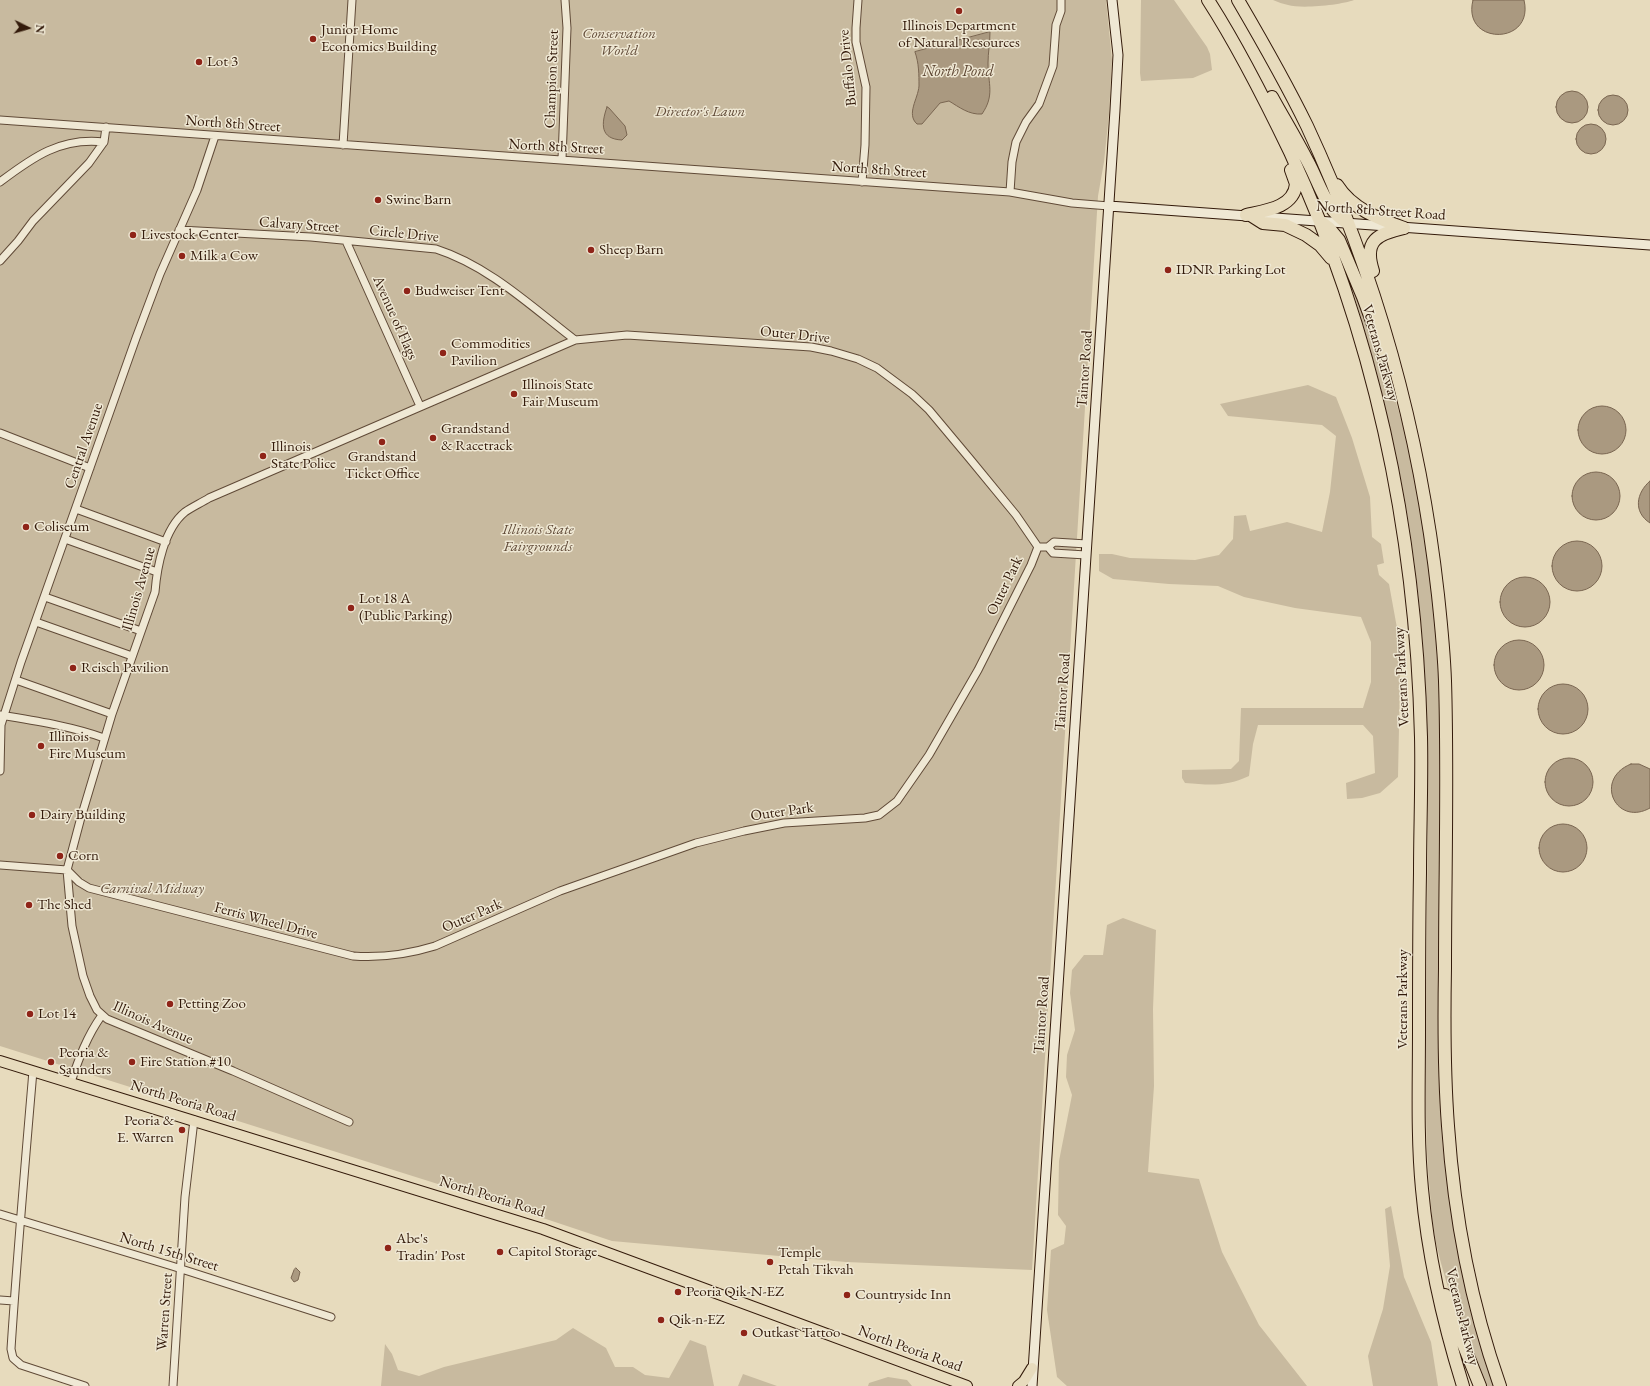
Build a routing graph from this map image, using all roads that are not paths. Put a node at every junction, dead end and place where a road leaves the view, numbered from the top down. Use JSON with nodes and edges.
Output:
{"nodes":[{"id":1,"x":352,"y":0,"type":"edge"},
{"id":2,"x":565,"y":0,"type":"edge"},
{"id":3,"x":858,"y":0,"type":"edge"},
{"id":4,"x":1061,"y":0,"type":"edge"},
{"id":5,"x":1112,"y":0,"type":"edge"},
{"id":6,"x":1208,"y":0,"type":"edge"},
{"id":7,"x":1238,"y":0,"type":"edge"},
{"id":8,"x":1240,"y":53,"type":"junction"},
{"id":9,"x":1253,"y":77,"type":"junction"},
{"id":10,"x":0,"y":120,"type":"edge"},
{"id":11,"x":106,"y":127,"type":"junction"},
{"id":12,"x":215,"y":136,"type":"junction"},
{"id":13,"x":104,"y":142,"type":"junction"},
{"id":14,"x":343,"y":145,"type":"junction"},
{"id":15,"x":1321,"y":159,"type":"junction"},
{"id":16,"x":562,"y":160,"type":"junction"},
{"id":17,"x":0,"y":182,"type":"edge"},
{"id":18,"x":862,"y":182,"type":"junction"},
{"id":19,"x":1010,"y":192,"type":"junction"},
{"id":20,"x":1109,"y":206,"type":"junction"},
{"id":21,"x":1249,"y":216,"type":"junction"},
{"id":22,"x":1320,"y":221,"type":"junction"},
{"id":23,"x":1348,"y":224,"type":"junction"},
{"id":24,"x":1404,"y":228,"type":"junction"},
{"id":25,"x":179,"y":230,"type":"junction"},
{"id":26,"x":346,"y":241,"type":"junction"},
{"id":27,"x":1650,"y":245,"type":"edge"},
{"id":28,"x":0,"y":261,"type":"edge"},
{"id":29,"x":1338,"y":268,"type":"junction"},
{"id":30,"x":575,"y":340,"type":"junction"},
{"id":31,"x":1395,"y":364,"type":"junction"},
{"id":32,"x":1399,"y":380,"type":"junction"},
{"id":33,"x":420,"y":406,"type":"junction"},
{"id":34,"x":0,"y":433,"type":"edge"},
{"id":35,"x":90,"y":468,"type":"junction"},
{"id":36,"x":76,"y":509,"type":"junction"},
{"id":37,"x":184,"y":513,"type":"joint"},
{"id":38,"x":65,"y":540,"type":"junction"},
{"id":39,"x":166,"y":542,"type":"junction"},
{"id":40,"x":1087,"y":544,"type":"junction"},
{"id":41,"x":1038,"y":547,"type":"junction"},
{"id":42,"x":1048,"y":547,"type":"junction"},
{"id":43,"x":1086,"y":555,"type":"junction"},
{"id":44,"x":156,"y":572,"type":"junction"},
{"id":45,"x":45,"y":597,"type":"junction"},
{"id":46,"x":36,"y":622,"type":"junction"},
{"id":47,"x":141,"y":631,"type":"junction"},
{"id":48,"x":132,"y":656,"type":"junction"},
{"id":49,"x":16,"y":680,"type":"junction"},
{"id":50,"x":112,"y":714,"type":"junction"},
{"id":51,"x":2,"y":716,"type":"edge"},
{"id":52,"x":104,"y":738,"type":"junction"},
{"id":53,"x":0,"y":771,"type":"edge"},
{"id":54,"x":0,"y":865,"type":"edge"},
{"id":55,"x":67,"y":870,"type":"junction"},
{"id":56,"x":396,"y":954,"type":"joint"},
{"id":57,"x":102,"y":1015,"type":"junction"},
{"id":58,"x":0,"y":1061,"type":"edge"},
{"id":59,"x":33,"y":1071,"type":"junction"},
{"id":60,"x":71,"y":1082,"type":"junction"},
{"id":61,"x":194,"y":1120,"type":"junction"},
{"id":62,"x":349,"y":1122,"type":"dead end"},
{"id":63,"x":0,"y":1214,"type":"edge"},
{"id":64,"x":20,"y":1220,"type":"junction"},
{"id":65,"x":1433,"y":1264,"type":"junction"},
{"id":66,"x":181,"y":1269,"type":"junction"},
{"id":67,"x":0,"y":1300,"type":"edge"},
{"id":68,"x":14,"y":1300,"type":"junction"},
{"id":69,"x":1443,"y":1315,"type":"junction"},
{"id":70,"x":331,"y":1317,"type":"dead end"},
{"id":71,"x":1032,"y":1368,"type":"junction"},
{"id":72,"x":86,"y":1386,"type":"edge"},
{"id":73,"x":173,"y":1386,"type":"edge"},
{"id":74,"x":967,"y":1386,"type":"edge"},
{"id":75,"x":1018,"y":1386,"type":"edge"},
{"id":76,"x":1032,"y":1386,"type":"edge"},
{"id":77,"x":1456,"y":1386,"type":"edge"},
{"id":78,"x":1463,"y":1386,"type":"edge"},
{"id":79,"x":1480,"y":1386,"type":"edge"},
{"id":80,"x":1500,"y":1386,"type":"edge"}],
"edges":[{"from":1,"to":14,"type":"street"},
{"from":2,"to":16,"type":"street","name":"Champion Street"},
{"from":3,"to":18,"type":"street","name":"Buffalo Drive"},
{"from":4,"to":19,"type":"street"},
{"from":5,"to":20,"type":"main road","name":"Taintor Road"},
{"from":6,"to":8,"type":"highway","name":"Veterans Parkway"},
{"from":7,"to":15,"type":"highway","name":"Veterans Parkway"},
{"from":8,"to":9,"type":"highway","name":"Veterans Parkway"},
{"from":8,"to":23,"type":"highway"},
{"from":9,"to":21,"type":"highway"},
{"from":9,"to":22,"type":"highway","name":"Veterans Parkway"},
{"from":10,"to":11,"type":"street","name":"North 8th Street"},
{"from":11,"to":12,"type":"street","name":"North 8th Street"},
{"from":11,"to":13,"type":"street"},
{"from":12,"to":14,"type":"street","name":"North 8th Street"},
{"from":12,"to":25,"type":"street","name":"Central Avenue"},
{"from":13,"to":17,"type":"street"},
{"from":13,"to":28,"type":"street"},
{"from":14,"to":16,"type":"street","name":"North 8th Street"},
{"from":15,"to":23,"type":"highway","name":"Veterans Parkway"},
{"from":15,"to":24,"type":"highway"},
{"from":16,"to":18,"type":"street","name":"North 8th Street"},
{"from":18,"to":19,"type":"street","name":"North 8th Street"},
{"from":19,"to":20,"type":"street","name":"North 8th Street"},
{"from":20,"to":21,"type":"main road","name":"North 8th Street Road"},
{"from":20,"to":40,"type":"main road","name":"Taintor Road"},
{"from":21,"to":22,"type":"main road","name":"North 8th Street Road"},
{"from":21,"to":29,"type":"highway"},
{"from":22,"to":23,"type":"main road","name":"North 8th Street Road"},
{"from":22,"to":29,"type":"highway","name":"Veterans Parkway"},
{"from":22,"to":32,"type":"highway"},
{"from":23,"to":24,"type":"main road","name":"North 8th Street Road"},
{"from":23,"to":31,"type":"highway","name":"Veterans Parkway"},
{"from":24,"to":27,"type":"main road","name":"North 8th Street Road"},
{"from":24,"to":31,"type":"highway"},
{"from":25,"to":26,"type":"street","name":"Calvary Street"},
{"from":25,"to":35,"type":"street","name":"Central Avenue"},
{"from":26,"to":30,"type":"street","name":"Circle Drive"},
{"from":26,"to":33,"type":"street","name":"Avenue of Flags"},
{"from":29,"to":65,"type":"highway","name":"Veterans Parkway"},
{"from":30,"to":33,"type":"street","name":"Outer Drive"},
{"from":30,"to":41,"type":"street","name":"Outer Drive"},
{"from":31,"to":32,"type":"highway","name":"Veterans Parkway"},
{"from":32,"to":80,"type":"highway","name":"Veterans Parkway"},
{"from":33,"to":37,"type":"street","name":"Outer Drive"},
{"from":34,"to":35,"type":"street"},
{"from":35,"to":36,"type":"street","name":"Central Avenue"},
{"from":36,"to":38,"type":"street","name":"Central Avenue"},
{"from":36,"to":39,"type":"street"},
{"from":37,"to":39,"type":"street","name":"Illinois Avenue"},
{"from":38,"to":44,"type":"street"},
{"from":38,"to":45,"type":"street","name":"Central Avenue"},
{"from":39,"to":44,"type":"street","name":"Illinois Avenue"},
{"from":40,"to":42,"type":"street"},
{"from":40,"to":43,"type":"main road","name":"Taintor Road"},
{"from":41,"to":42,"type":"street"},
{"from":41,"to":56,"type":"street","name":"Outer Park"},
{"from":42,"to":43,"type":"street"},
{"from":43,"to":71,"type":"main road","name":"Taintor Road"},
{"from":44,"to":47,"type":"street","name":"Illinois Avenue"},
{"from":45,"to":46,"type":"street","name":"Central Avenue"},
{"from":45,"to":47,"type":"street"},
{"from":46,"to":48,"type":"street"},
{"from":46,"to":49,"type":"street","name":"Central Avenue"},
{"from":47,"to":48,"type":"street","name":"Illinois Avenue"},
{"from":48,"to":50,"type":"street","name":"Illinois Avenue"},
{"from":49,"to":50,"type":"street"},
{"from":49,"to":51,"type":"street","name":"Central Avenue"},
{"from":50,"to":52,"type":"street","name":"Illinois Avenue"},
{"from":51,"to":52,"type":"street"},
{"from":51,"to":53,"type":"street","name":"Central Avenue"},
{"from":52,"to":55,"type":"street","name":"Illinois Avenue"},
{"from":54,"to":55,"type":"street"},
{"from":55,"to":56,"type":"street","name":"Ferris Wheel Drive"},
{"from":55,"to":57,"type":"street","name":"Illinois Avenue"},
{"from":57,"to":60,"type":"street"},
{"from":57,"to":62,"type":"street","name":"Illinois Avenue"},
{"from":58,"to":59,"type":"main road","name":"North Peoria Road"},
{"from":59,"to":60,"type":"main road","name":"North Peoria Road"},
{"from":59,"to":64,"type":"street"},
{"from":60,"to":61,"type":"main road","name":"North Peoria Road"},
{"from":61,"to":66,"type":"street","name":"Warren Street"},
{"from":61,"to":74,"type":"main road","name":"North Peoria Road"},
{"from":63,"to":64,"type":"street","name":"North 15th Street"},
{"from":64,"to":66,"type":"street","name":"North 15th Street"},
{"from":64,"to":68,"type":"street"},
{"from":65,"to":69,"type":"highway","name":"Veterans Parkway"},
{"from":65,"to":79,"type":"highway"},
{"from":66,"to":70,"type":"street","name":"North 15th Street"},
{"from":66,"to":73,"type":"street","name":"Warren Street"},
{"from":67,"to":68,"type":"street"},
{"from":68,"to":72,"type":"street"},
{"from":69,"to":77,"type":"highway"},
{"from":69,"to":78,"type":"highway","name":"Veterans Parkway"},
{"from":71,"to":75,"type":"main road"},
{"from":71,"to":76,"type":"main road","name":"Taintor Road"}]}
